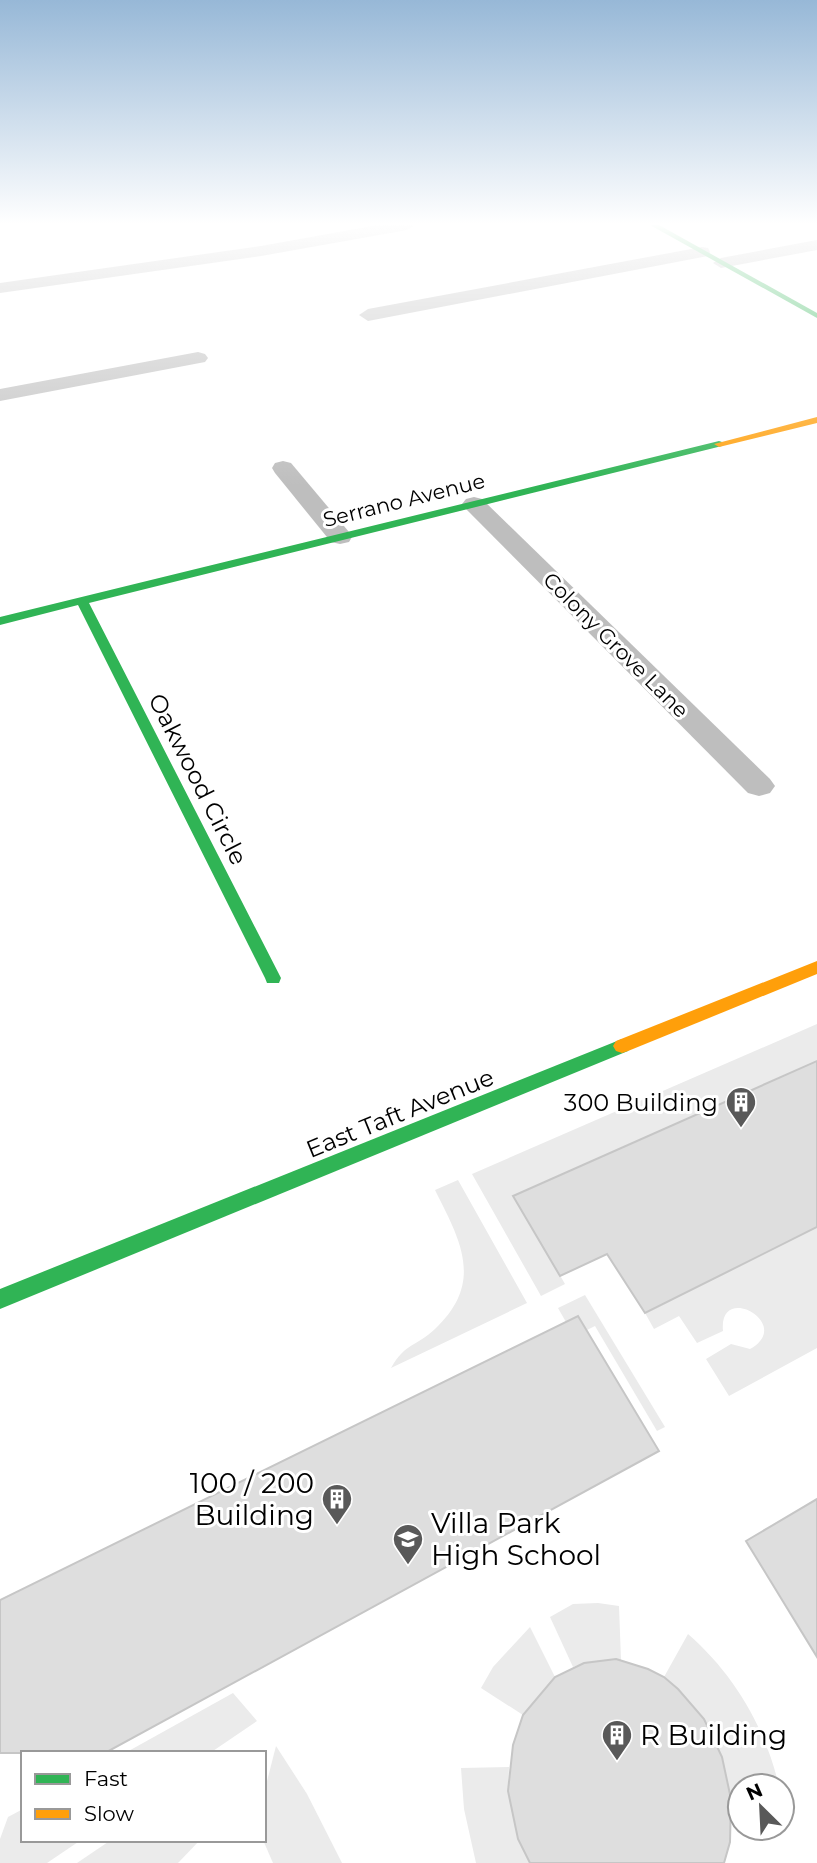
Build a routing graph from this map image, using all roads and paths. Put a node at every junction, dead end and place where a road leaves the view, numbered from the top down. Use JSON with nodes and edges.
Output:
{"nodes":[{"id":1,"x":379,"y":312,"type":"edge"},
{"id":2,"x":368,"y":314,"type":"dead end"},
{"id":3,"x":198,"y":358,"type":"dead end"},
{"id":4,"x":0,"y":395,"type":"edge"},
{"id":5,"x":817,"y":420,"type":"edge"},
{"id":6,"x":284,"y":468,"type":"dead end"},
{"id":7,"x":474,"y":504,"type":"junction"},
{"id":8,"x":340,"y":537,"type":"junction"},
{"id":9,"x":82,"y":601,"type":"junction"},
{"id":10,"x":0,"y":621,"type":"edge"},
{"id":11,"x":759,"y":786,"type":"dead end"},
{"id":12,"x":817,"y":967,"type":"edge"},
{"id":13,"x":273,"y":978,"type":"dead end"},
{"id":14,"x":0,"y":1299,"type":"edge"}],
"edges":[{"from":1,"to":2,"type":"street"},
{"from":3,"to":4,"type":"street"},
{"from":5,"to":7,"type":"street","name":"Serrano Avenue"},
{"from":6,"to":8,"type":"street"},
{"from":7,"to":8,"type":"street","name":"Serrano Avenue"},
{"from":7,"to":11,"type":"street","name":"Colony Grove Lane"},
{"from":8,"to":9,"type":"street","name":"Serrano Avenue"},
{"from":9,"to":10,"type":"street","name":"Serrano Avenue"},
{"from":9,"to":13,"type":"street","name":"Oakwood Circle"},
{"from":12,"to":14,"type":"street","name":"East Taft Avenue"}]}
